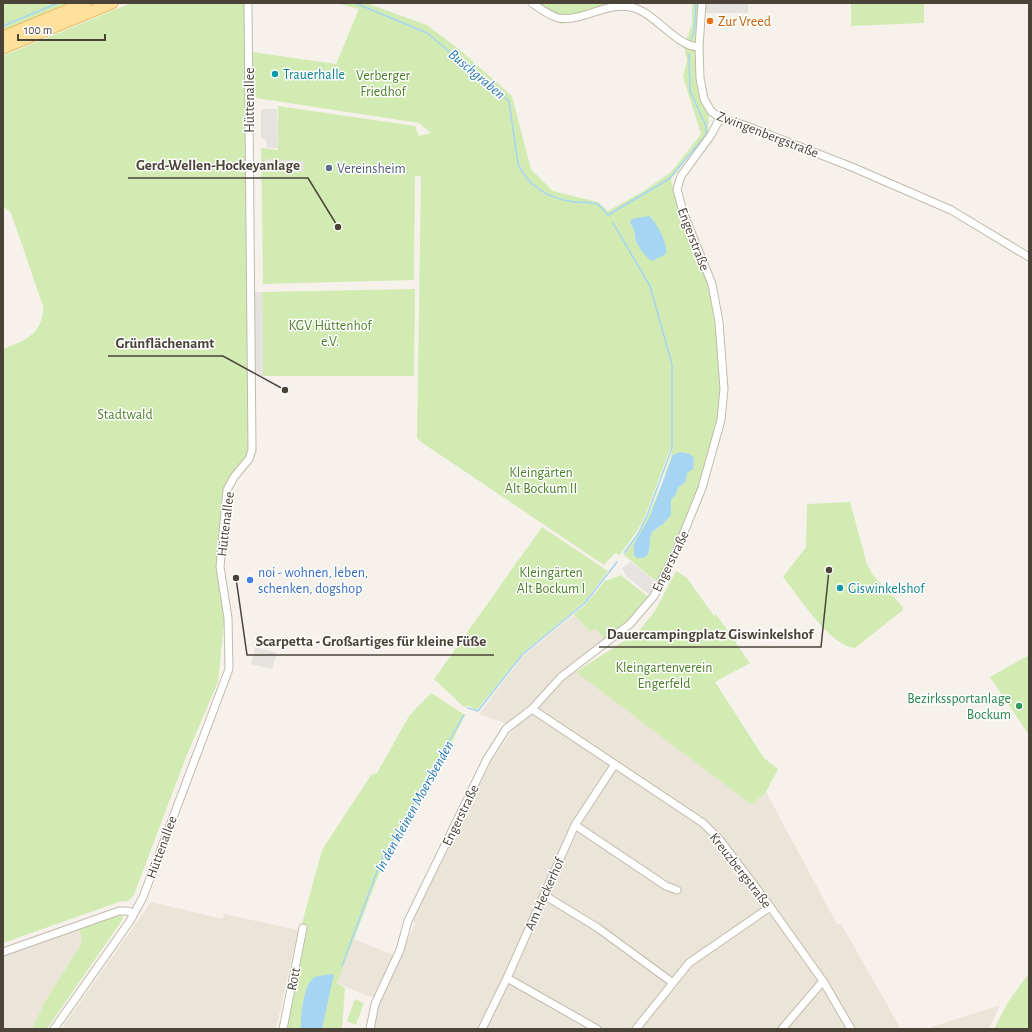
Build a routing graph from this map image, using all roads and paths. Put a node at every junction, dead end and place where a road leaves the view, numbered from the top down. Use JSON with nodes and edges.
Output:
{"nodes":[{"id":1,"x":85,"y":3,"type":"edge"},
{"id":2,"x":112,"y":3,"type":"edge"},
{"id":3,"x":248,"y":3,"type":"edge"},
{"id":4,"x":532,"y":3,"type":"edge"},
{"id":5,"x":702,"y":3,"type":"edge"},
{"id":6,"x":3,"y":37,"type":"edge"},
{"id":7,"x":699,"y":47,"type":"junction"},
{"id":8,"x":3,"y":48,"type":"edge"},
{"id":9,"x":720,"y":118,"type":"junction"},
{"id":10,"x":1029,"y":257,"type":"edge"},
{"id":11,"x":532,"y":709,"type":"junction"},
{"id":12,"x":615,"y":764,"type":"junction"},
{"id":13,"x":575,"y":825,"type":"junction"},
{"id":14,"x":677,"y":890,"type":"dead end"},
{"id":15,"x":544,"y":896,"type":"junction"},
{"id":16,"x":770,"y":907,"type":"junction"},
{"id":17,"x":134,"y":914,"type":"junction"},
{"id":18,"x":303,"y":928,"type":"dead end"},
{"id":19,"x":3,"y":952,"type":"edge"},
{"id":20,"x":507,"y":978,"type":"junction"},
{"id":21,"x":823,"y":981,"type":"junction"},
{"id":22,"x":673,"y":983,"type":"junction"},
{"id":23,"x":54,"y":1029,"type":"edge"},
{"id":24,"x":282,"y":1029,"type":"edge"},
{"id":25,"x":370,"y":1029,"type":"edge"},
{"id":26,"x":482,"y":1029,"type":"edge"},
{"id":27,"x":597,"y":1029,"type":"edge"},
{"id":28,"x":636,"y":1029,"type":"edge"},
{"id":29,"x":782,"y":1029,"type":"edge"},
{"id":30,"x":851,"y":1029,"type":"edge"}],
"edges":[{"from":1,"to":6,"type":"main road"},
{"from":2,"to":8,"type":"main road"},
{"from":3,"to":17,"type":"street","name":"Hüttenallee"},
{"from":4,"to":7,"type":"street"},
{"from":5,"to":7,"type":"street","name":"Zwingenbergstraße"},
{"from":7,"to":9,"type":"street","name":"Zwingenbergstraße"},
{"from":9,"to":10,"type":"street","name":"Zwingenbergstraße"},
{"from":9,"to":11,"type":"street","name":"Engerstraße"},
{"from":11,"to":12,"type":"street","name":"Kreuzbergstraße"},
{"from":11,"to":25,"type":"street","name":"Engerstraße"},
{"from":12,"to":13,"type":"street","name":"Am Heckerhof"},
{"from":12,"to":16,"type":"street","name":"Kreuzbergstraße"},
{"from":13,"to":14,"type":"street"},
{"from":13,"to":15,"type":"street","name":"Am Heckerhof"},
{"from":15,"to":20,"type":"street","name":"Am Heckerhof"},
{"from":15,"to":22,"type":"street"},
{"from":16,"to":21,"type":"street","name":"Kreuzbergstraße"},
{"from":16,"to":22,"type":"street"},
{"from":17,"to":19,"type":"street"},
{"from":17,"to":23,"type":"street","name":"Hüttenallee"},
{"from":18,"to":24,"type":"street","name":"Rott"},
{"from":20,"to":26,"type":"street","name":"Am Heckerhof"},
{"from":20,"to":27,"type":"street"},
{"from":21,"to":29,"type":"street"},
{"from":21,"to":30,"type":"street","name":"Kreuzbergstraße"},
{"from":22,"to":28,"type":"street"}]}
